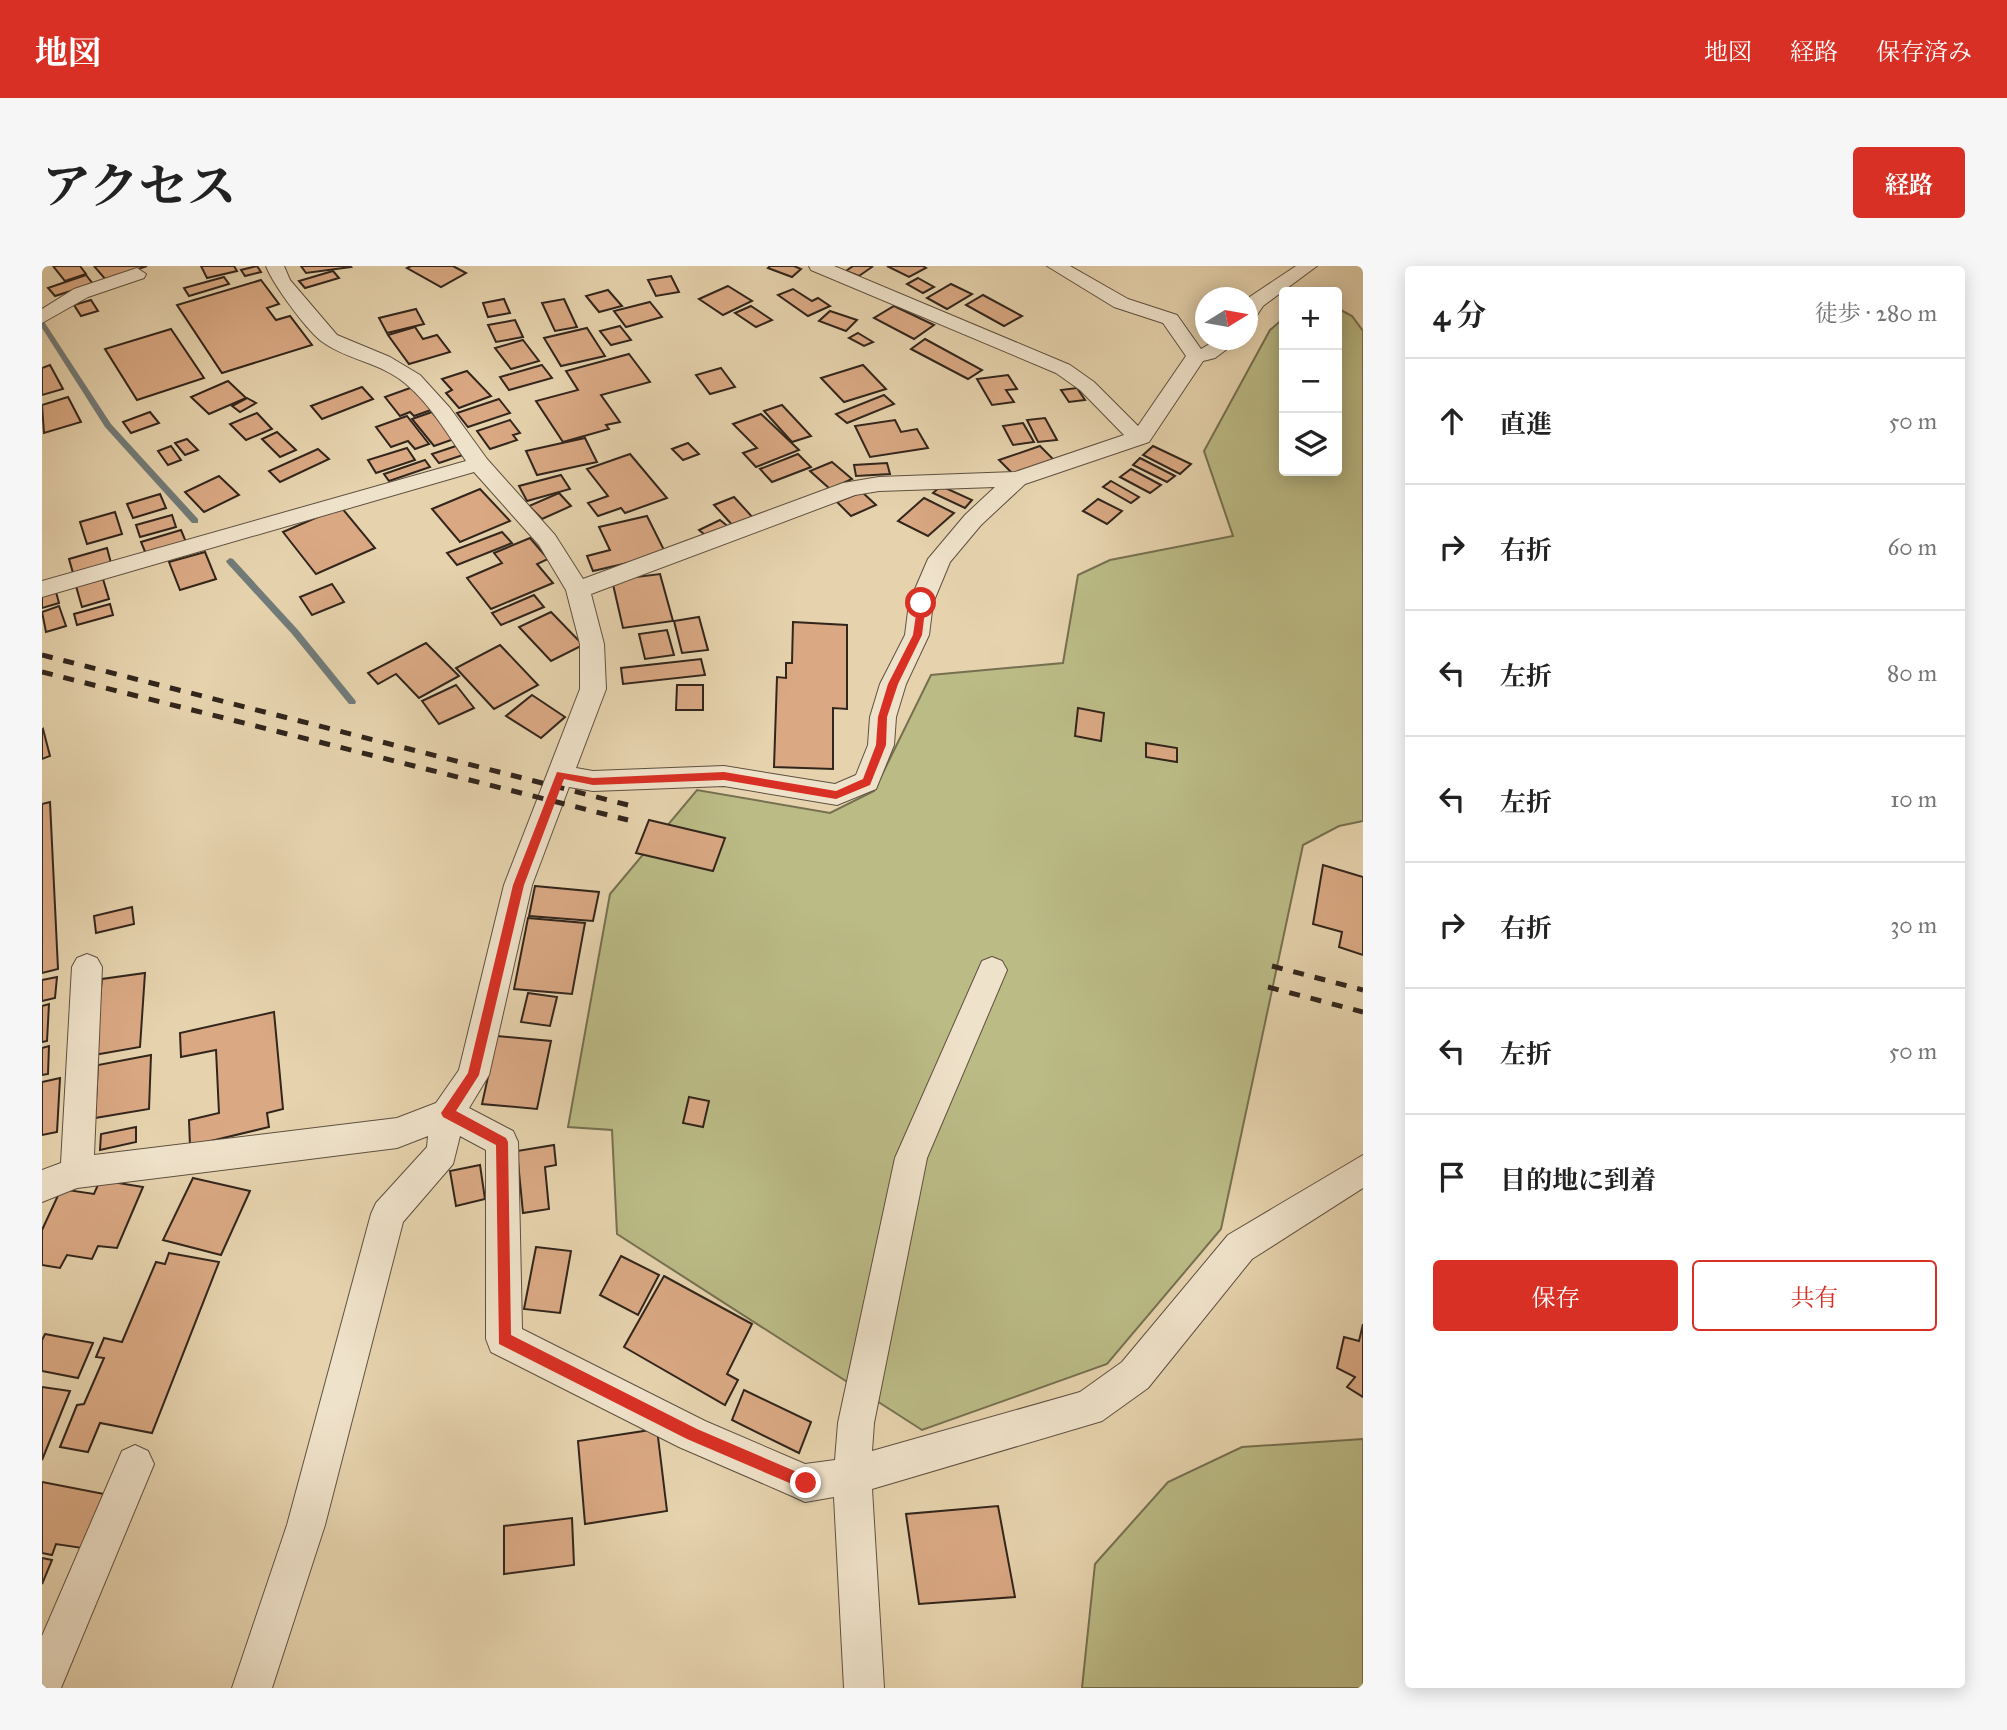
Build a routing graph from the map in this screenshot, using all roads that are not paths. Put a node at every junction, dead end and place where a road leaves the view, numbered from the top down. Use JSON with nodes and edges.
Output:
{"nodes":[{"id":1,"x":275,"y":266,"type":"edge"},
{"id":2,"x":818,"y":266,"type":"edge"},
{"id":3,"x":1056,"y":266,"type":"edge"},
{"id":4,"x":1308,"y":266,"type":"edge"},
{"id":5,"x":137,"y":274,"type":"dead end"},
{"id":6,"x":1258,"y":300,"type":"edge"},
{"id":7,"x":44,"y":315,"type":"edge"},
{"id":8,"x":1214,"y":350,"type":"edge"},
{"id":9,"x":1196,"y":356,"type":"junction"},
{"id":10,"x":1141,"y":437,"type":"junction"},
{"id":11,"x":479,"y":464,"type":"junction"},
{"id":12,"x":1017,"y":479,"type":"junction"},
{"id":13,"x":42,"y":589,"type":"edge"},
{"id":14,"x":578,"y":590,"type":"junction"},
{"id":15,"x":561,"y":775,"type":"junction"},
{"id":16,"x":87,"y":967,"type":"dead end"},
{"id":17,"x":992,"y":970,"type":"dead end"},
{"id":18,"x":447,"y":1113,"type":"junction"},
{"id":19,"x":1363,"y":1170,"type":"edge"},
{"id":20,"x":77,"y":1173,"type":"junction"},
{"id":21,"x":42,"y":1186,"type":"edge"},
{"id":22,"x":135,"y":1464,"type":"dead end"},
{"id":23,"x":852,"y":1476,"type":"junction"},
{"id":24,"x":42,"y":1684,"type":"edge"},
{"id":25,"x":253,"y":1688,"type":"edge"},
{"id":26,"x":864,"y":1688,"type":"edge"}],
"edges":[{"from":1,"to":11,"type":"street"},
{"from":2,"to":10,"type":"street"},
{"from":3,"to":9,"type":"street"},
{"from":4,"to":6,"type":"street"},
{"from":5,"to":7,"type":"street"},
{"from":8,"to":9,"type":"street"},
{"from":9,"to":10,"type":"street"},
{"from":10,"to":12,"type":"street"},
{"from":11,"to":13,"type":"street"},
{"from":11,"to":14,"type":"street"},
{"from":12,"to":14,"type":"street"},
{"from":12,"to":15,"type":"street"},
{"from":14,"to":15,"type":"street"},
{"from":15,"to":18,"type":"street"},
{"from":16,"to":20,"type":"street"},
{"from":17,"to":23,"type":"street"},
{"from":18,"to":20,"type":"street"},
{"from":18,"to":23,"type":"street"},
{"from":18,"to":25,"type":"street"},
{"from":19,"to":23,"type":"street"},
{"from":20,"to":21,"type":"street"},
{"from":22,"to":24,"type":"street"},
{"from":23,"to":26,"type":"street"}]}
